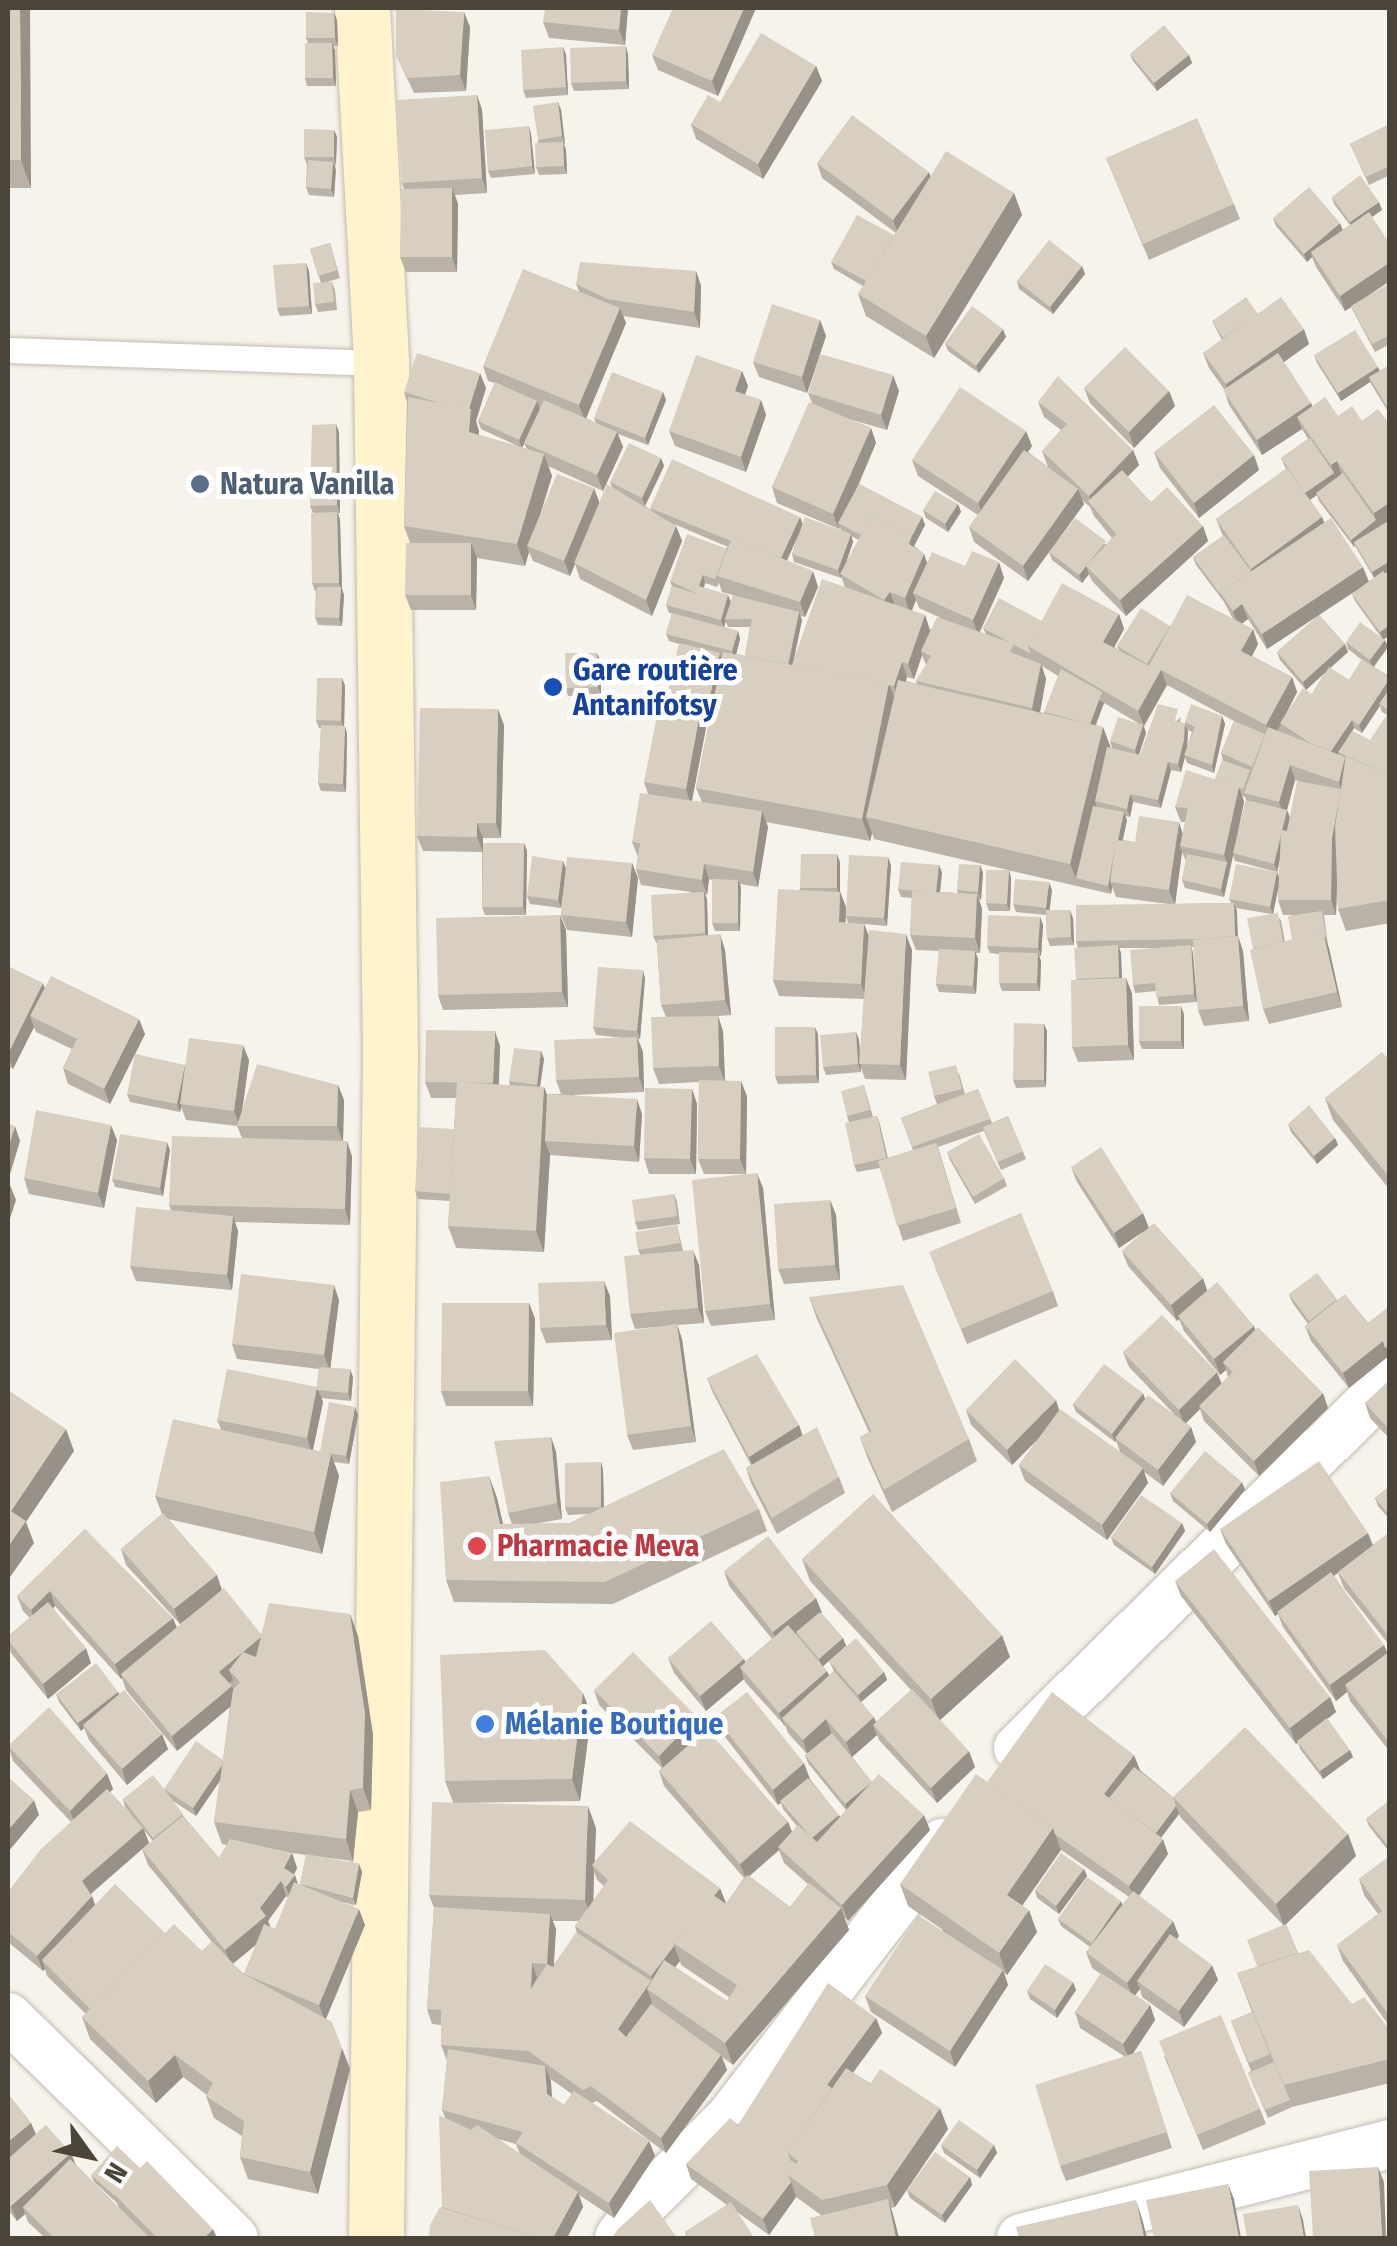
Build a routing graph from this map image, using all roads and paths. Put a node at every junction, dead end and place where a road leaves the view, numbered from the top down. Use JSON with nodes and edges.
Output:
{"nodes":[{"id":1,"x":362,"y":8,"type":"edge"},
{"id":2,"x":8,"y":350,"type":"edge"},
{"id":3,"x":381,"y":362,"type":"junction"},
{"id":4,"x":1390,"y":1382,"type":"edge"},
{"id":5,"x":8,"y":2017,"type":"edge"},
{"id":6,"x":28,"y":2068,"type":"edge"},
{"id":7,"x":1390,"y":2144,"type":"edge"},
{"id":8,"x":234,"y":2238,"type":"edge"},
{"id":9,"x":376,"y":2238,"type":"edge"},
{"id":10,"x":619,"y":2238,"type":"edge"},
{"id":11,"x":1022,"y":2238,"type":"edge"}],
"edges":[{"from":1,"to":3,"type":"main road"},
{"from":2,"to":3,"type":"lane"},
{"from":3,"to":9,"type":"main road"},
{"from":4,"to":10,"type":"street"},
{"from":5,"to":6,"type":"street"},
{"from":6,"to":8,"type":"street"},
{"from":7,"to":11,"type":"street"}]}
